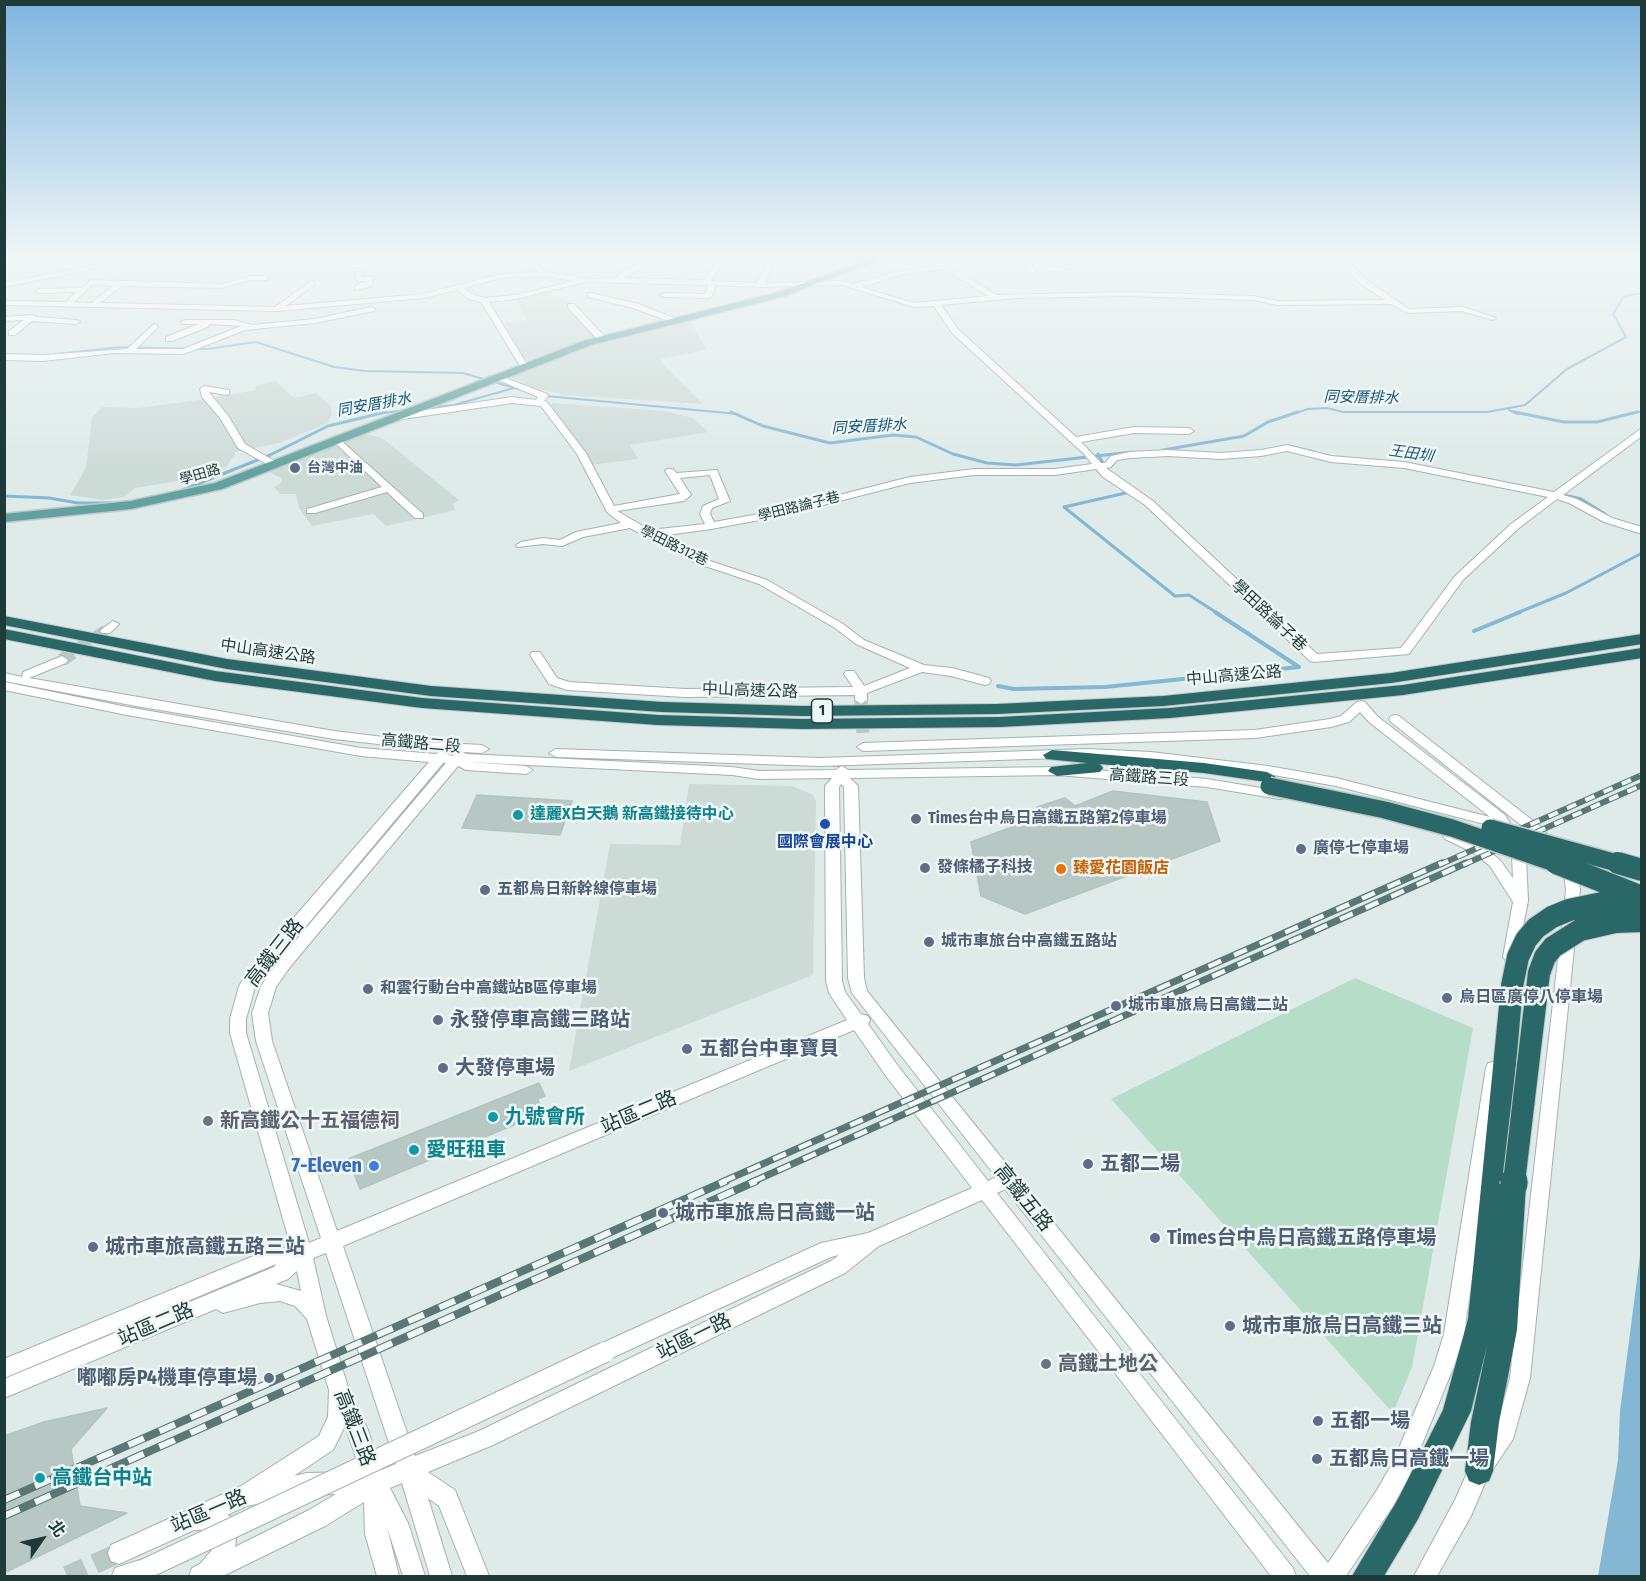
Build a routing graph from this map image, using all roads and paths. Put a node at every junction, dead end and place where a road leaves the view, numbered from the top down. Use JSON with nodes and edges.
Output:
{"nodes":[{"id":1,"x":18,"y":329,"type":"edge"},
{"id":2,"x":151,"y":329,"type":"edge"},
{"id":3,"x":195,"y":329,"type":"edge"},
{"id":4,"x":250,"y":329,"type":"edge"},
{"id":5,"x":501,"y":329,"type":"edge"},
{"id":6,"x":593,"y":329,"type":"edge"},
{"id":7,"x":645,"y":329,"type":"edge"},
{"id":8,"x":954,"y":329,"type":"edge"},
{"id":9,"x":12,"y":333,"type":"dead end"},
{"id":10,"x":169,"y":339,"type":"dead end"},
{"id":11,"x":602,"y":339,"type":"junction"},
{"id":12,"x":130,"y":350,"type":"junction"},
{"id":13,"x":4,"y":357,"type":"edge"},
{"id":14,"x":524,"y":366,"type":"junction"},
{"id":15,"x":495,"y":377,"type":"junction"},
{"id":16,"x":226,"y":392,"type":"dead end"},
{"id":17,"x":538,"y":401,"type":"junction"},
{"id":18,"x":394,"y":417,"type":"junction"},
{"id":19,"x":1189,"y":431,"type":"dead end"},
{"id":20,"x":1641,"y":431,"type":"edge"},
{"id":21,"x":337,"y":440,"type":"junction"},
{"id":22,"x":1074,"y":440,"type":"junction"},
{"id":23,"x":272,"y":464,"type":"junction"},
{"id":24,"x":1100,"y":465,"type":"junction"},
{"id":25,"x":389,"y":488,"type":"junction"},
{"id":26,"x":1558,"y":496,"type":"junction"},
{"id":27,"x":611,"y":508,"type":"junction"},
{"id":28,"x":311,"y":511,"type":"dead end"},
{"id":29,"x":419,"y":516,"type":"dead end"},
{"id":30,"x":4,"y":518,"type":"edge"},
{"id":31,"x":630,"y":525,"type":"junction"},
{"id":32,"x":711,"y":526,"type":"junction"},
{"id":33,"x":1641,"y":531,"type":"edge"},
{"id":34,"x":647,"y":534,"type":"junction"},
{"id":35,"x":521,"y":545,"type":"dead end"},
{"id":36,"x":4,"y":620,"type":"edge"},
{"id":37,"x":4,"y":634,"type":"edge"},
{"id":38,"x":1641,"y":639,"type":"edge"},
{"id":39,"x":1641,"y":653,"type":"edge"},
{"id":40,"x":536,"y":655,"type":"dead end"},
{"id":41,"x":62,"y":660,"type":"tunnel mouth"},
{"id":42,"x":921,"y":668,"type":"junction"},
{"id":43,"x":850,"y":674,"type":"dead end"},
{"id":44,"x":10,"y":681,"type":"edge"},
{"id":45,"x":985,"y":681,"type":"dead end"},
{"id":46,"x":861,"y":695,"type":"junction"},
{"id":47,"x":1395,"y":719,"type":"dead end"},
{"id":48,"x":445,"y":749,"type":"junction"},
{"id":49,"x":462,"y":750,"type":"junction"},
{"id":50,"x":1054,"y":763,"type":"junction"},
{"id":51,"x":842,"y":769,"type":"junction"},
{"id":52,"x":1268,"y":781,"type":"junction"},
{"id":53,"x":1504,"y":825,"type":"junction"},
{"id":54,"x":1450,"y":836,"type":"junction"},
{"id":55,"x":1547,"y":843,"type":"junction"},
{"id":56,"x":1519,"y":856,"type":"junction"},
{"id":57,"x":1641,"y":870,"type":"edge"},
{"id":58,"x":1641,"y":897,"type":"edge"},
{"id":59,"x":1521,"y":901,"type":"junction"},
{"id":60,"x":1641,"y":902,"type":"edge"},
{"id":61,"x":1641,"y":921,"type":"edge"},
{"id":62,"x":875,"y":1014,"type":"junction"},
{"id":63,"x":856,"y":1022,"type":"junction"},
{"id":64,"x":1008,"y":1180,"type":"junction"},
{"id":65,"x":1504,"y":1181,"type":"junction"},
{"id":66,"x":985,"y":1191,"type":"junction"},
{"id":67,"x":872,"y":1240,"type":"junction"},
{"id":68,"x":332,"y":1242,"type":"junction"},
{"id":69,"x":303,"y":1254,"type":"junction"},
{"id":70,"x":183,"y":1314,"type":"junction"},
{"id":71,"x":316,"y":1316,"type":"junction"},
{"id":72,"x":4,"y":1369,"type":"edge"},
{"id":73,"x":338,"y":1388,"type":"junction"},
{"id":74,"x":4,"y":1389,"type":"edge"},
{"id":75,"x":409,"y":1471,"type":"junction"},
{"id":76,"x":1479,"y":1471,"type":"junction"},
{"id":77,"x":375,"y":1484,"type":"junction"},
{"id":78,"x":246,"y":1495,"type":"junction"},
{"id":79,"x":184,"y":1522,"type":"junction"},
{"id":80,"x":119,"y":1553,"type":"tunnel mouth"},
{"id":81,"x":123,"y":1576,"type":"edge"},
{"id":82,"x":199,"y":1576,"type":"edge"},
{"id":83,"x":388,"y":1576,"type":"edge"},
{"id":84,"x":414,"y":1576,"type":"edge"},
{"id":85,"x":441,"y":1576,"type":"edge"},
{"id":86,"x":477,"y":1576,"type":"edge"},
{"id":87,"x":1285,"y":1576,"type":"edge"},
{"id":88,"x":1324,"y":1576,"type":"edge"},
{"id":89,"x":1333,"y":1576,"type":"edge"},
{"id":90,"x":1366,"y":1576,"type":"edge"},
{"id":91,"x":1425,"y":1576,"type":"edge"}],
"edges":[{"from":1,"to":9,"type":"street"},
{"from":2,"to":12,"type":"street"},
{"from":3,"to":10,"type":"street"},
{"from":4,"to":12,"type":"street"},
{"from":5,"to":14,"type":"street"},
{"from":6,"to":11,"type":"street"},
{"from":7,"to":11,"type":"main road"},
{"from":8,"to":22,"type":"street","name":"學田路論子巷"},
{"from":11,"to":14,"type":"main road"},
{"from":12,"to":13,"type":"street"},
{"from":14,"to":15,"type":"main road"},
{"from":15,"to":17,"type":"street","name":"學田路312巷"},
{"from":15,"to":18,"type":"main road","name":"學田路"},
{"from":16,"to":23,"type":"street"},
{"from":17,"to":18,"type":"street"},
{"from":17,"to":27,"type":"street","name":"學田路312巷"},
{"from":18,"to":21,"type":"main road","name":"學田路"},
{"from":19,"to":22,"type":"street"},
{"from":20,"to":26,"type":"street","name":"學田路論子巷"},
{"from":21,"to":23,"type":"main road","name":"學田路"},
{"from":21,"to":25,"type":"street"},
{"from":22,"to":24,"type":"street","name":"學田路論子巷"},
{"from":23,"to":30,"type":"main road","name":"學田路"},
{"from":24,"to":26,"type":"street","name":"學田路論子巷"},
{"from":24,"to":26,"type":"street","name":"學田路論子巷"},
{"from":24,"to":32,"type":"street","name":"學田路論子巷"},
{"from":25,"to":28,"type":"street"},
{"from":25,"to":29,"type":"street"},
{"from":26,"to":33,"type":"street","name":"學田路論子巷"},
{"from":27,"to":31,"type":"street","name":"學田路312巷"},
{"from":27,"to":32,"type":"street"},
{"from":31,"to":34,"type":"street","name":"學田路312巷"},
{"from":31,"to":35,"type":"street"},
{"from":32,"to":34,"type":"street","name":"學田路論子巷"},
{"from":34,"to":42,"type":"street","name":"學田路312巷"},
{"from":36,"to":38,"type":"highway","name":"中山高速公路","number":"1"},
{"from":37,"to":39,"type":"highway","name":"中山高速公路","number":"1"},
{"from":40,"to":46,"type":"street"},
{"from":41,"to":44,"type":"street"},
{"from":42,"to":45,"type":"street"},
{"from":42,"to":46,"type":"street"},
{"from":43,"to":46,"type":"street"},
{"from":44,"to":48,"type":"street","name":"高鐵路二段"},
{"from":44,"to":48,"type":"street","name":"高鐵路二段"},
{"from":47,"to":55,"type":"street"},
{"from":48,"to":49,"type":"street","name":"高鐵路二段"},
{"from":48,"to":69,"type":"street","name":"高鐵三路"},
{"from":49,"to":51,"type":"street","name":"高鐵路二段"},
{"from":49,"to":51,"type":"street","name":"高鐵路二段"},
{"from":49,"to":68,"type":"street","name":"高鐵三路"},
{"from":50,"to":51,"type":"street","name":"高鐵路三段"},
{"from":50,"to":52,"type":"highway"},
{"from":50,"to":53,"type":"street"},
{"from":50,"to":54,"type":"street","name":"高鐵路三段"},
{"from":51,"to":53,"type":"street"},
{"from":51,"to":62,"type":"street","name":"高鐵五路"},
{"from":51,"to":63,"type":"street","name":"高鐵五路"},
{"from":52,"to":57,"type":"highway","bridge":true},
{"from":52,"to":58,"type":"highway","bridge":true},
{"from":53,"to":55,"type":"street"},
{"from":53,"to":56,"type":"street"},
{"from":54,"to":56,"type":"street","name":"高鐵路三段"},
{"from":54,"to":59,"type":"street","name":"高鐵路三段"},
{"from":55,"to":56,"type":"street","name":"高鐵路三段"},
{"from":55,"to":76,"type":"street"},
{"from":56,"to":59,"type":"street"},
{"from":59,"to":89,"type":"street"},
{"from":60,"to":65,"type":"highway","bridge":true},
{"from":61,"to":65,"type":"highway","bridge":true},
{"from":62,"to":63,"type":"street","name":"站區二路"},
{"from":62,"to":64,"type":"street","name":"高鐵五路"},
{"from":63,"to":66,"type":"street","name":"高鐵五路"},
{"from":63,"to":68,"type":"street","name":"站區二路"},
{"from":64,"to":66,"type":"street","name":"站區一路"},
{"from":64,"to":88,"type":"street","name":"高鐵五路"},
{"from":65,"to":76,"type":"highway"},
{"from":65,"to":90,"type":"highway"},
{"from":66,"to":67,"type":"street","name":"站區一路"},
{"from":66,"to":87,"type":"street","name":"高鐵五路"},
{"from":67,"to":75,"type":"street","name":"站區一路"},
{"from":67,"to":81,"type":"street","bridge":true},
{"from":68,"to":69,"type":"street","name":"站區二路"},
{"from":68,"to":75,"type":"street","name":"高鐵三路"},
{"from":69,"to":70,"type":"street","name":"站區二路"},
{"from":69,"to":71,"type":"street","name":"高鐵三路"},
{"from":69,"to":72,"type":"street","name":"站區二路"},
{"from":70,"to":71,"type":"street"},
{"from":70,"to":74,"type":"street","name":"站區二路"},
{"from":71,"to":73,"type":"street","name":"高鐵三路"},
{"from":73,"to":77,"type":"street","name":"高鐵三路"},
{"from":73,"to":78,"type":"street"},
{"from":75,"to":77,"type":"street","name":"站區一路"},
{"from":75,"to":85,"type":"street","name":"高鐵三路"},
{"from":75,"to":86,"type":"street"},
{"from":76,"to":91,"type":"street"},
{"from":77,"to":78,"type":"street","name":"站區一路"},
{"from":77,"to":82,"type":"street","name":"站區一路"},
{"from":77,"to":83,"type":"street","name":"高鐵三路"},
{"from":77,"to":84,"type":"street","name":"高鐵三路"},
{"from":78,"to":79,"type":"street","name":"站區一路"},
{"from":79,"to":80,"type":"street","name":"站區一路"},
{"from":79,"to":82,"type":"street"}]}
